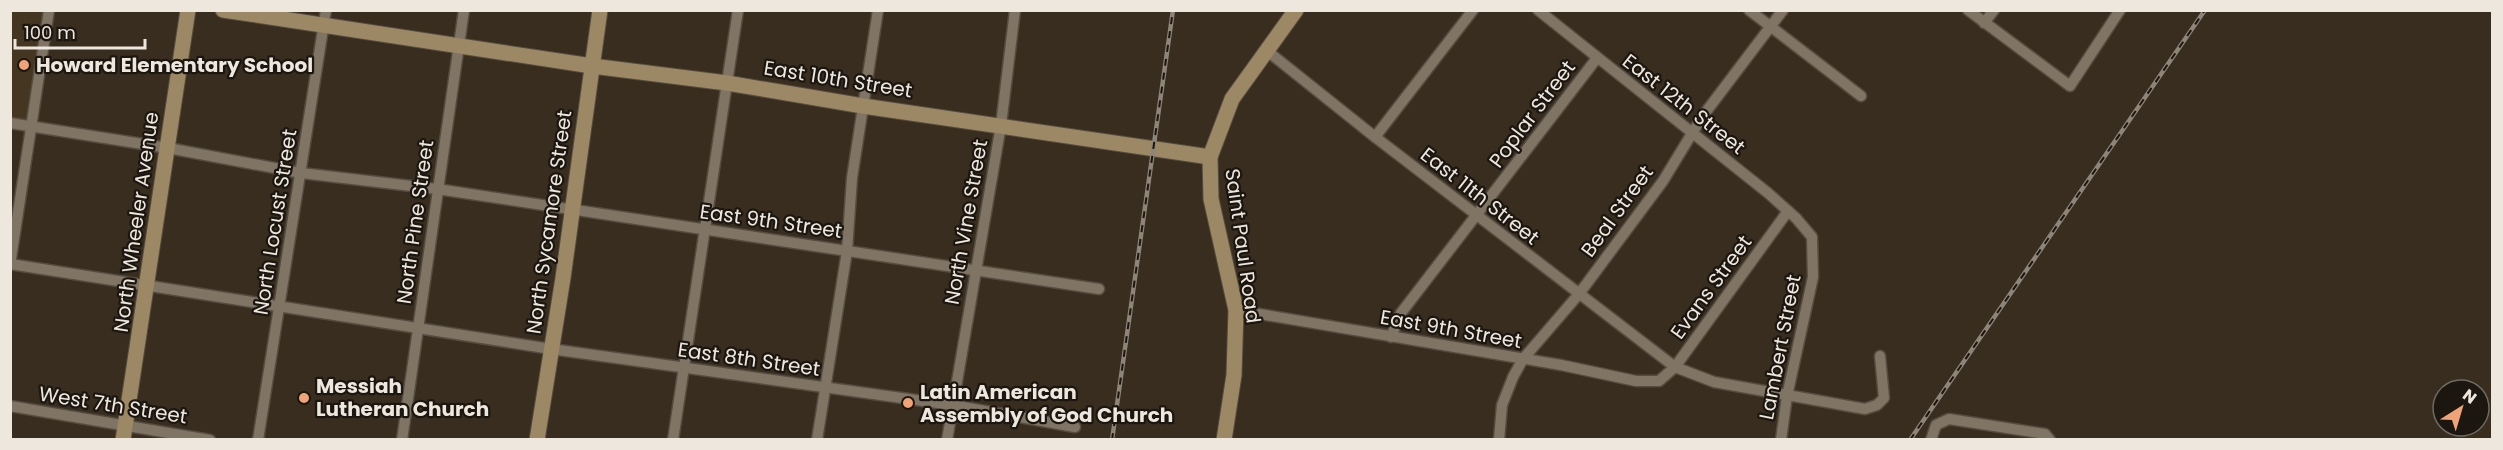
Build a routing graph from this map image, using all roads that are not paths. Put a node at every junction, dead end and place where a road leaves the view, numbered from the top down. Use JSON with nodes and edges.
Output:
{"nodes":[{"id":1,"x":49,"y":10,"type":"edge"},
{"id":2,"x":188,"y":10,"type":"edge"},
{"id":3,"x":223,"y":10,"type":"edge"},
{"id":4,"x":464,"y":10,"type":"edge"},
{"id":5,"x":600,"y":10,"type":"edge"},
{"id":6,"x":738,"y":10,"type":"edge"},
{"id":7,"x":878,"y":10,"type":"edge"},
{"id":8,"x":1015,"y":10,"type":"edge"},
{"id":9,"x":1296,"y":10,"type":"edge"},
{"id":10,"x":1473,"y":10,"type":"edge"},
{"id":11,"x":1538,"y":10,"type":"edge"},
{"id":12,"x":1749,"y":10,"type":"edge"},
{"id":13,"x":1783,"y":10,"type":"edge"},
{"id":14,"x":1968,"y":10,"type":"edge"},
{"id":15,"x":1994,"y":10,"type":"edge"},
{"id":16,"x":2121,"y":10,"type":"edge"},
{"id":17,"x":325,"y":18,"type":"edge"},
{"id":18,"x":1984,"y":23,"type":"junction"},
{"id":19,"x":1770,"y":27,"type":"junction"},
{"id":20,"x":459,"y":45,"type":"junction"},
{"id":21,"x":1266,"y":50,"type":"junction"},
{"id":22,"x":1597,"y":58,"type":"junction"},
{"id":23,"x":592,"y":66,"type":"junction"},
{"id":24,"x":727,"y":83,"type":"junction"},
{"id":25,"x":1862,"y":96,"type":"dead end"},
{"id":26,"x":863,"y":106,"type":"junction"},
{"id":27,"x":10,"y":123,"type":"edge"},
{"id":28,"x":1001,"y":125,"type":"junction"},
{"id":29,"x":32,"y":126,"type":"junction"},
{"id":30,"x":1692,"y":134,"type":"junction"},
{"id":31,"x":1375,"y":137,"type":"junction"},
{"id":32,"x":168,"y":148,"type":"junction"},
{"id":33,"x":1210,"y":157,"type":"junction"},
{"id":34,"x":301,"y":173,"type":"junction"},
{"id":35,"x":437,"y":189,"type":"junction"},
{"id":36,"x":572,"y":210,"type":"junction"},
{"id":37,"x":1788,"y":211,"type":"junction"},
{"id":38,"x":1477,"y":216,"type":"junction"},
{"id":39,"x":1805,"y":229,"type":"joint"},
{"id":40,"x":705,"y":230,"type":"junction"},
{"id":41,"x":847,"y":250,"type":"junction"},
{"id":42,"x":11,"y":264,"type":"edge"},
{"id":43,"x":976,"y":269,"type":"junction"},
{"id":44,"x":148,"y":285,"type":"junction"},
{"id":45,"x":1099,"y":289,"type":"dead end"},
{"id":46,"x":1579,"y":294,"type":"junction"},
{"id":47,"x":280,"y":306,"type":"junction"},
{"id":48,"x":1236,"y":310,"type":"junction"},
{"id":49,"x":418,"y":328,"type":"junction"},
{"id":50,"x":1391,"y":337,"type":"junction"},
{"id":51,"x":551,"y":349,"type":"junction"},
{"id":52,"x":1880,"y":356,"type":"dead end"},
{"id":53,"x":1523,"y":359,"type":"junction"},
{"id":54,"x":1675,"y":367,"type":"junction"},
{"id":55,"x":684,"y":369,"type":"junction"},
{"id":56,"x":1659,"y":381,"type":"joint"},
{"id":57,"x":825,"y":388,"type":"junction"},
{"id":58,"x":1787,"y":396,"type":"junction"},
{"id":59,"x":952,"y":405,"type":"junction"},
{"id":60,"x":10,"y":406,"type":"edge"},
{"id":61,"x":1075,"y":427,"type":"dead end"},
{"id":62,"x":124,"y":432,"type":"edge"},
{"id":63,"x":2049,"y":439,"type":"edge"},
{"id":64,"x":210,"y":440,"type":"edge"},
{"id":65,"x":258,"y":440,"type":"edge"},
{"id":66,"x":402,"y":440,"type":"edge"},
{"id":67,"x":537,"y":440,"type":"edge"},
{"id":68,"x":673,"y":440,"type":"edge"},
{"id":69,"x":817,"y":440,"type":"edge"},
{"id":70,"x":947,"y":440,"type":"edge"},
{"id":71,"x":1224,"y":440,"type":"edge"},
{"id":72,"x":1499,"y":440,"type":"edge"},
{"id":73,"x":1781,"y":440,"type":"edge"},
{"id":74,"x":1931,"y":440,"type":"edge"}],
"edges":[{"from":1,"to":29,"type":"street"},
{"from":2,"to":32,"type":"street","name":"North Wheeler Avenue"},
{"from":3,"to":17,"type":"street","name":"East 10th Street"},
{"from":4,"to":20,"type":"street","name":"North Pine Street"},
{"from":5,"to":23,"type":"street","name":"North Sycamore Street"},
{"from":6,"to":24,"type":"street"},
{"from":7,"to":26,"type":"street"},
{"from":8,"to":28,"type":"street","name":"North Vine Street"},
{"from":9,"to":21,"type":"street","name":"Saint Paul Road"},
{"from":10,"to":31,"type":"street"},
{"from":11,"to":22,"type":"street","name":"East 12th Street"},
{"from":12,"to":19,"type":"street"},
{"from":13,"to":19,"type":"street","name":"Beal Street"},
{"from":14,"to":18,"type":"street"},
{"from":15,"to":18,"type":"street"},
{"from":16,"to":18,"type":"street"},
{"from":17,"to":20,"type":"street","name":"East 10th Street"},
{"from":17,"to":34,"type":"street","name":"North Locust Street"},
{"from":19,"to":25,"type":"street"},
{"from":19,"to":30,"type":"street","name":"Beal Street"},
{"from":20,"to":23,"type":"street","name":"East 10th Street"},
{"from":20,"to":35,"type":"street","name":"North Pine Street"},
{"from":21,"to":31,"type":"street","name":"East 11th Street"},
{"from":21,"to":33,"type":"street","name":"Saint Paul Road"},
{"from":22,"to":30,"type":"street","name":"East 12th Street"},
{"from":22,"to":38,"type":"street","name":"Poplar Street"},
{"from":23,"to":24,"type":"street","name":"East 10th Street"},
{"from":23,"to":36,"type":"street","name":"North Sycamore Street"},
{"from":24,"to":26,"type":"street","name":"East 10th Street"},
{"from":24,"to":40,"type":"street"},
{"from":26,"to":28,"type":"street","name":"East 10th Street"},
{"from":26,"to":41,"type":"street"},
{"from":27,"to":29,"type":"street","name":"East 9th Street"},
{"from":28,"to":33,"type":"street","name":"East 10th Street"},
{"from":28,"to":43,"type":"street","name":"North Vine Street"},
{"from":29,"to":32,"type":"street","name":"East 9th Street"},
{"from":29,"to":42,"type":"street"},
{"from":30,"to":37,"type":"street","name":"East 12th Street"},
{"from":30,"to":46,"type":"street","name":"Beal Street"},
{"from":31,"to":38,"type":"street","name":"East 11th Street"},
{"from":32,"to":34,"type":"street","name":"East 9th Street"},
{"from":32,"to":44,"type":"street","name":"North Wheeler Avenue"},
{"from":33,"to":48,"type":"street","name":"Saint Paul Road"},
{"from":34,"to":35,"type":"street","name":"East 9th Street"},
{"from":34,"to":47,"type":"street","name":"North Locust Street"},
{"from":35,"to":36,"type":"street","name":"East 9th Street"},
{"from":35,"to":49,"type":"street","name":"North Pine Street"},
{"from":36,"to":40,"type":"street","name":"East 9th Street"},
{"from":36,"to":51,"type":"street","name":"North Sycamore Street"},
{"from":37,"to":39,"type":"street","name":"East 12th Street"},
{"from":37,"to":54,"type":"street","name":"Evans Street"},
{"from":38,"to":46,"type":"street","name":"East 11th Street"},
{"from":38,"to":50,"type":"street","name":"Poplar Street"},
{"from":39,"to":58,"type":"street","name":"Lambert Street"},
{"from":40,"to":41,"type":"street","name":"East 9th Street"},
{"from":40,"to":55,"type":"street"},
{"from":41,"to":43,"type":"street","name":"East 9th Street"},
{"from":41,"to":57,"type":"street"},
{"from":42,"to":44,"type":"street","name":"East 8th Street"},
{"from":43,"to":45,"type":"street","name":"East 9th Street"},
{"from":43,"to":59,"type":"street","name":"North Vine Street"},
{"from":44,"to":47,"type":"street","name":"East 8th Street"},
{"from":44,"to":62,"type":"street","name":"North Wheeler Avenue"},
{"from":46,"to":53,"type":"street","name":"Beal Street"},
{"from":46,"to":54,"type":"street","name":"East 11th Street"},
{"from":47,"to":49,"type":"street","name":"East 8th Street"},
{"from":47,"to":65,"type":"street","name":"North Locust Street"},
{"from":48,"to":50,"type":"street","name":"East 9th Street"},
{"from":48,"to":71,"type":"street","name":"Saint Paul Road"},
{"from":49,"to":51,"type":"street","name":"East 8th Street"},
{"from":49,"to":66,"type":"street","name":"North Pine Street"},
{"from":50,"to":53,"type":"street","name":"East 9th Street"},
{"from":51,"to":55,"type":"street","name":"East 8th Street"},
{"from":51,"to":67,"type":"street","name":"North Sycamore Street"},
{"from":52,"to":58,"type":"street"},
{"from":53,"to":56,"type":"street","name":"East 9th Street"},
{"from":53,"to":72,"type":"street","name":"Beal Street"},
{"from":54,"to":56,"type":"street","name":"Evans Street"},
{"from":54,"to":58,"type":"street"},
{"from":55,"to":57,"type":"street","name":"East 8th Street"},
{"from":55,"to":68,"type":"street"},
{"from":57,"to":59,"type":"street","name":"East 8th Street"},
{"from":57,"to":69,"type":"street"},
{"from":58,"to":73,"type":"street","name":"Lambert Street"},
{"from":59,"to":61,"type":"street","name":"East 8th Street"},
{"from":59,"to":70,"type":"street","name":"North Vine Street"},
{"from":60,"to":62,"type":"street","name":"West 7th Street"},
{"from":62,"to":64,"type":"street","name":"West 7th Street"},
{"from":63,"to":74,"type":"street"}]}
